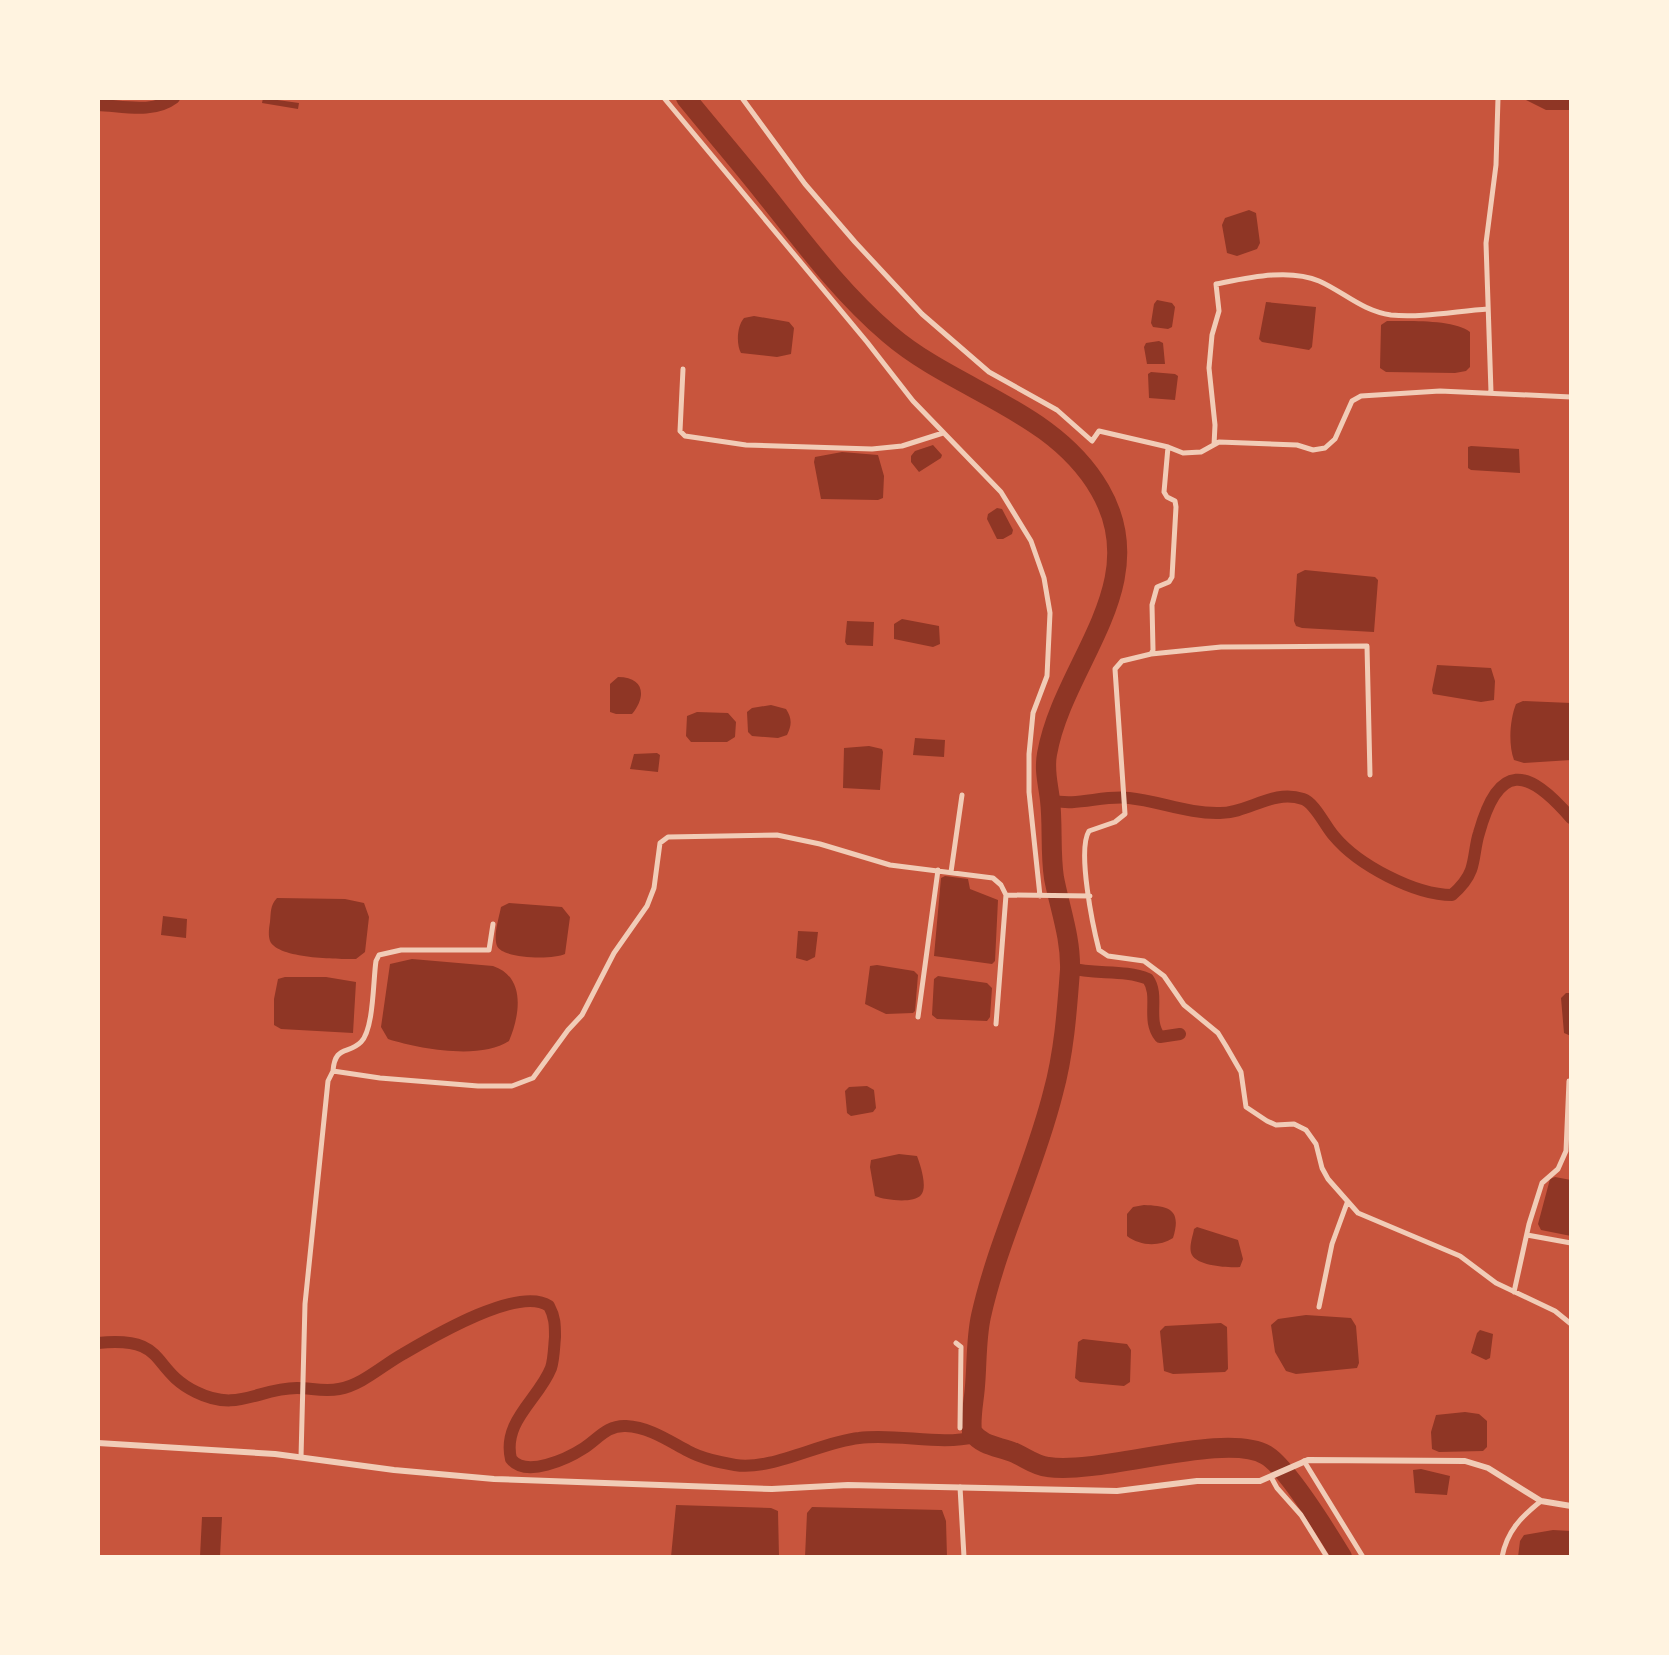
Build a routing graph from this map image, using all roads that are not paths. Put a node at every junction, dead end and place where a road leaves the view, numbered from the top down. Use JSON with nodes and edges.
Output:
{"nodes":[{"id":1,"x":664,"y":98,"type":"edge"},
{"id":2,"x":742,"y":98,"type":"edge"},
{"id":3,"x":1498,"y":98,"type":"edge"},
{"id":4,"x":1488,"y":309,"type":"junction"},
{"id":5,"x":683,"y":369,"type":"dead end"},
{"id":6,"x":1491,"y":392,"type":"junction"},
{"id":7,"x":1571,"y":397,"type":"edge"},
{"id":8,"x":943,"y":433,"type":"junction"},
{"id":9,"x":1214,"y":445,"type":"junction"},
{"id":10,"x":1168,"y":447,"type":"junction"},
{"id":11,"x":1151,"y":654,"type":"junction"},
{"id":12,"x":1370,"y":775,"type":"dead end"},
{"id":13,"x":962,"y":795,"type":"dead end"},
{"id":14,"x":938,"y":870,"type":"junction"},
{"id":15,"x":951,"y":872,"type":"junction"},
{"id":16,"x":1006,"y":895,"type":"junction"},
{"id":17,"x":1040,"y":896,"type":"junction"},
{"id":18,"x":1090,"y":896,"type":"junction"},
{"id":19,"x":493,"y":924,"type":"dead end"},
{"id":20,"x":918,"y":1017,"type":"dead end"},
{"id":21,"x":996,"y":1024,"type":"dead end"},
{"id":22,"x":333,"y":1071,"type":"junction"},
{"id":23,"x":1569,"y":1081,"type":"edge"},
{"id":24,"x":1347,"y":1203,"type":"junction"},
{"id":25,"x":1527,"y":1235,"type":"junction"},
{"id":26,"x":1571,"y":1243,"type":"edge"},
{"id":27,"x":1514,"y":1292,"type":"junction"},
{"id":28,"x":1319,"y":1307,"type":"dead end"},
{"id":29,"x":1571,"y":1324,"type":"edge"},
{"id":30,"x":956,"y":1343,"type":"dead end"},
{"id":31,"x":960,"y":1428,"type":"dead end"},
{"id":32,"x":98,"y":1443,"type":"edge"},
{"id":33,"x":301,"y":1457,"type":"junction"},
{"id":34,"x":1301,"y":1462,"type":"junction"},
{"id":35,"x":1273,"y":1476,"type":"junction"},
{"id":36,"x":960,"y":1486,"type":"junction"},
{"id":37,"x":1541,"y":1501,"type":"junction"},
{"id":38,"x":1571,"y":1506,"type":"edge"},
{"id":39,"x":964,"y":1557,"type":"edge"},
{"id":40,"x":1327,"y":1557,"type":"edge"},
{"id":41,"x":1363,"y":1557,"type":"edge"},
{"id":42,"x":1502,"y":1557,"type":"edge"}],
"edges":[{"from":1,"to":8,"type":"street"},
{"from":2,"to":10,"type":"street"},
{"from":3,"to":4,"type":"street"},
{"from":4,"to":6,"type":"street"},
{"from":4,"to":9,"type":"street"},
{"from":5,"to":8,"type":"street"},
{"from":6,"to":7,"type":"street"},
{"from":6,"to":9,"type":"street"},
{"from":8,"to":17,"type":"street"},
{"from":9,"to":10,"type":"street"},
{"from":10,"to":11,"type":"street"},
{"from":11,"to":12,"type":"street"},
{"from":11,"to":18,"type":"street"},
{"from":13,"to":15,"type":"street"},
{"from":14,"to":15,"type":"street"},
{"from":14,"to":20,"type":"street"},
{"from":14,"to":22,"type":"street"},
{"from":15,"to":16,"type":"street"},
{"from":16,"to":17,"type":"street"},
{"from":16,"to":21,"type":"street"},
{"from":17,"to":18,"type":"street"},
{"from":18,"to":24,"type":"street"},
{"from":19,"to":22,"type":"street"},
{"from":22,"to":33,"type":"street"},
{"from":23,"to":25,"type":"street"},
{"from":24,"to":27,"type":"street"},
{"from":24,"to":28,"type":"street"},
{"from":25,"to":26,"type":"street"},
{"from":25,"to":27,"type":"street"},
{"from":27,"to":29,"type":"street"},
{"from":30,"to":31,"type":"street"},
{"from":32,"to":33,"type":"street"},
{"from":33,"to":36,"type":"street"},
{"from":34,"to":35,"type":"street"},
{"from":34,"to":37,"type":"street"},
{"from":34,"to":41,"type":"street"},
{"from":35,"to":36,"type":"street"},
{"from":35,"to":40,"type":"street"},
{"from":36,"to":39,"type":"street"},
{"from":37,"to":38,"type":"street"},
{"from":37,"to":42,"type":"street"}]}
